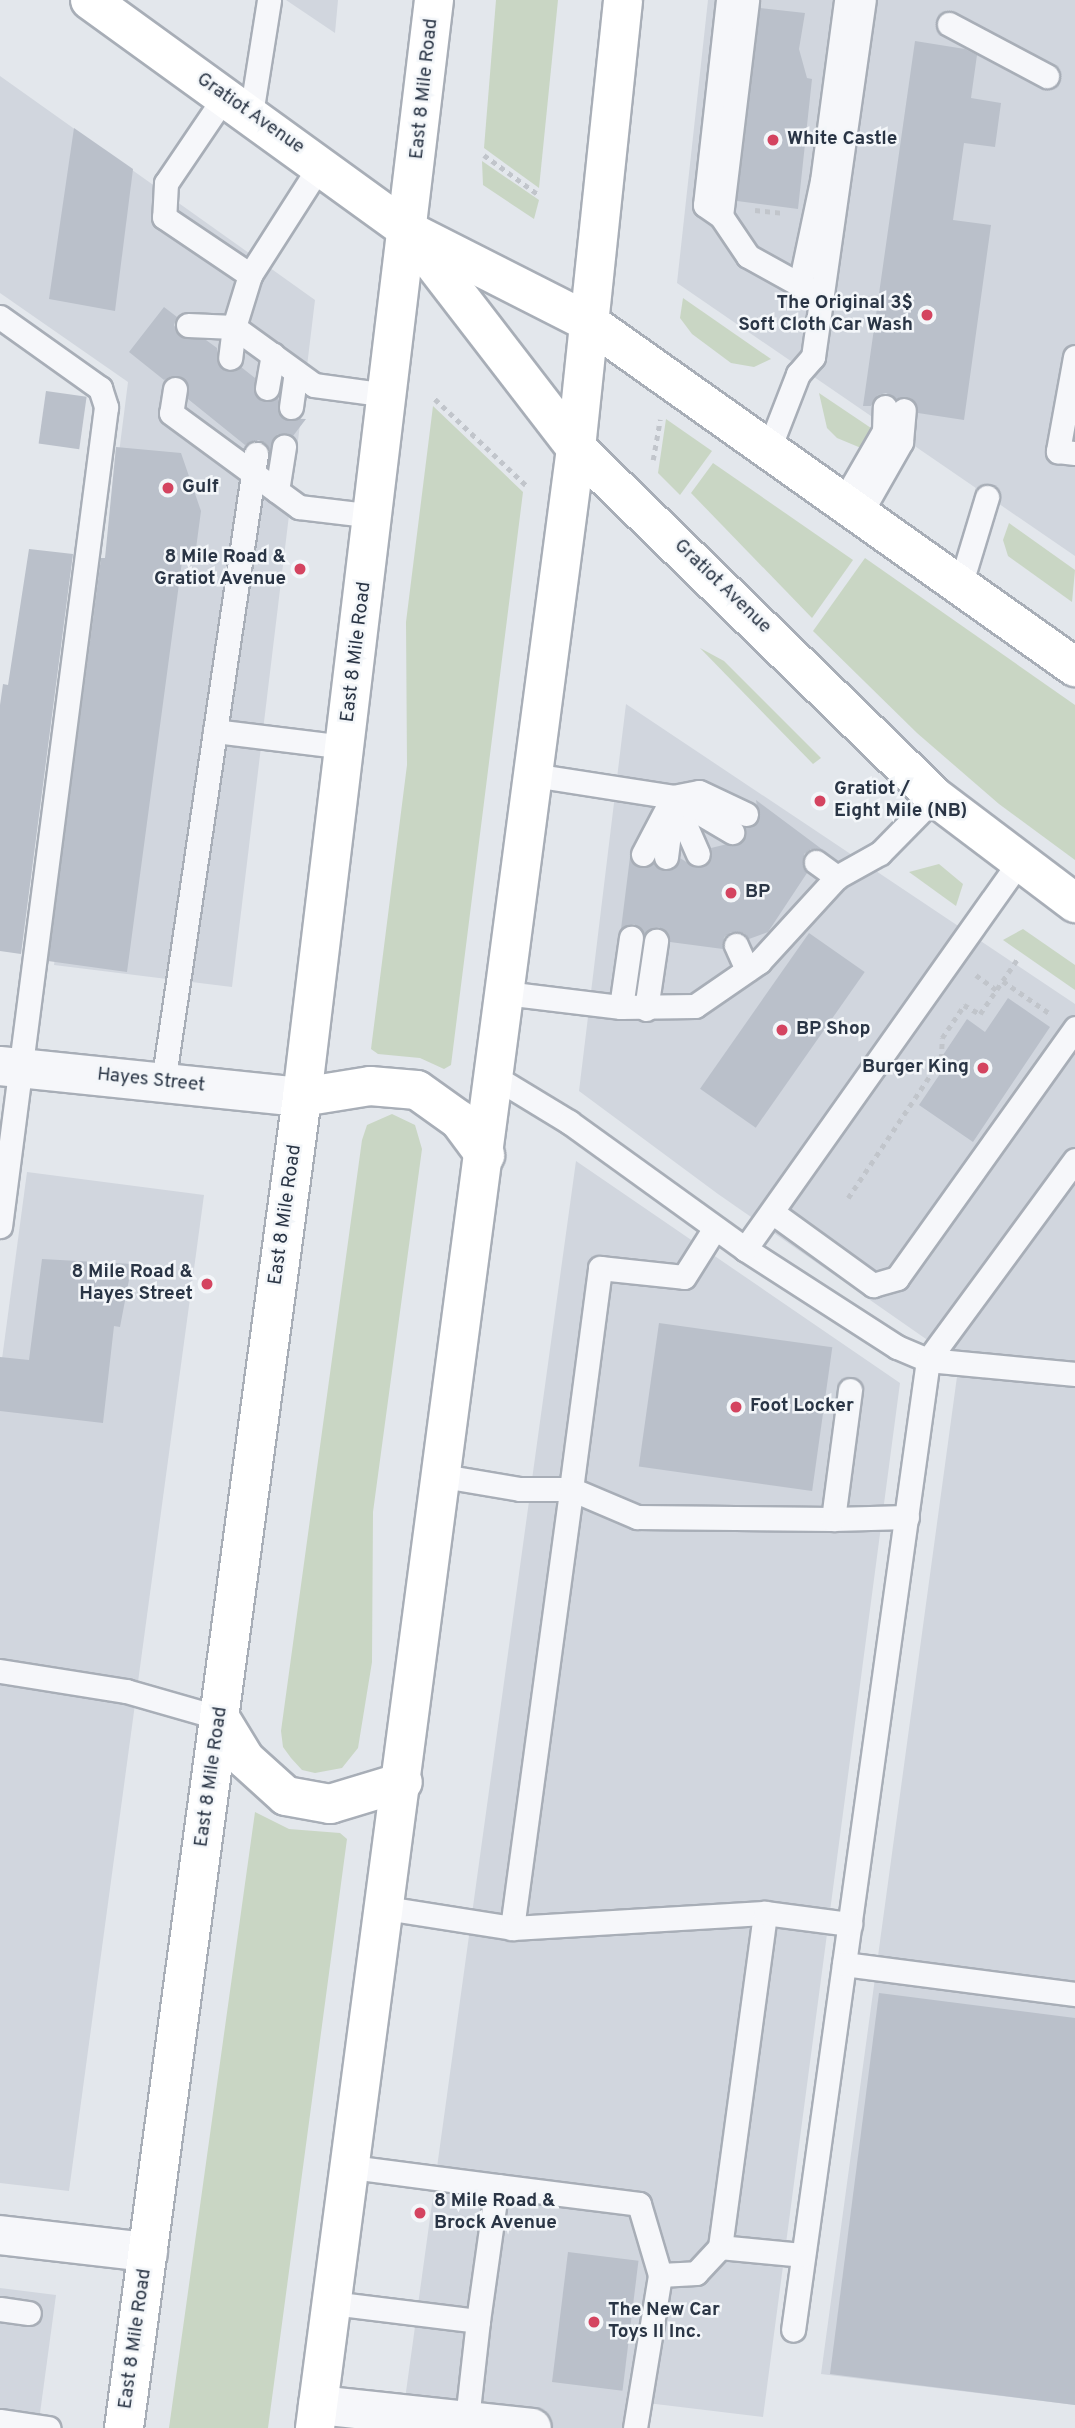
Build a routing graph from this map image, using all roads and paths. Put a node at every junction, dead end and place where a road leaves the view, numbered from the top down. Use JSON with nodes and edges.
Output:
{"nodes":[{"id":1,"x":90,"y":0,"type":"edge"},
{"id":2,"x":269,"y":0,"type":"edge"},
{"id":3,"x":434,"y":0,"type":"edge"},
{"id":4,"x":623,"y":0,"type":"edge"},
{"id":5,"x":728,"y":0,"type":"edge"},
{"id":6,"x":747,"y":0,"type":"edge"},
{"id":7,"x":846,"y":0,"type":"edge"},
{"id":8,"x":864,"y":0,"type":"edge"},
{"id":9,"x":949,"y":23,"type":"dead end"},
{"id":10,"x":1046,"y":76,"type":"dead end"},
{"id":11,"x":238,"y":105,"type":"junction"},
{"id":12,"x":484,"y":155,"type":"dead end"},
{"id":13,"x":321,"y":164,"type":"junction"},
{"id":14,"x":539,"y":195,"type":"dead end"},
{"id":15,"x":721,"y":216,"type":"junction"},
{"id":16,"x":409,"y":231,"type":"junction"},
{"id":17,"x":250,"y":275,"type":"junction"},
{"id":18,"x":800,"y":285,"type":"junction"},
{"id":19,"x":822,"y":297,"type":"junction"},
{"id":20,"x":0,"y":317,"type":"edge"},
{"id":21,"x":590,"y":323,"type":"junction"},
{"id":22,"x":188,"y":325,"type":"dead end"},
{"id":23,"x":234,"y":327,"type":"junction"},
{"id":24,"x":273,"y":355,"type":"junction"},
{"id":25,"x":1075,"y":357,"type":"edge"},
{"id":26,"x":230,"y":358,"type":"dead end"},
{"id":27,"x":296,"y":372,"type":"junction"},
{"id":28,"x":267,"y":388,"type":"dead end"},
{"id":29,"x":175,"y":389,"type":"dead end"},
{"id":30,"x":388,"y":395,"type":"junction"},
{"id":31,"x":435,"y":399,"type":"dead end"},
{"id":32,"x":290,"y":407,"type":"dead end"},
{"id":33,"x":895,"y":409,"type":"dead end"},
{"id":34,"x":660,"y":419,"type":"dead end"},
{"id":35,"x":284,"y":447,"type":"dead end"},
{"id":36,"x":576,"y":448,"type":"junction"},
{"id":37,"x":768,"y":451,"type":"junction"},
{"id":38,"x":1075,"y":453,"type":"edge"},
{"id":39,"x":653,"y":460,"type":"dead end"},
{"id":40,"x":254,"y":463,"type":"junction"},
{"id":41,"x":526,"y":485,"type":"dead end"},
{"id":42,"x":277,"y":491,"type":"junction"},
{"id":43,"x":987,"y":497,"type":"dead end"},
{"id":44,"x":851,"y":508,"type":"junction"},
{"id":45,"x":374,"y":516,"type":"junction"},
{"id":46,"x":960,"y":586,"type":"junction"},
{"id":47,"x":1075,"y":667,"type":"edge"},
{"id":48,"x":215,"y":731,"type":"junction"},
{"id":49,"x":345,"y":747,"type":"junction"},
{"id":50,"x":533,"y":775,"type":"junction"},
{"id":51,"x":673,"y":797,"type":"junction"},
{"id":52,"x":935,"y":797,"type":"junction"},
{"id":53,"x":739,"y":823,"type":"dead end"},
{"id":54,"x":643,"y":854,"type":"dead end"},
{"id":55,"x":698,"y":854,"type":"dead end"},
{"id":56,"x":666,"y":857,"type":"dead end"},
{"id":57,"x":816,"y":862,"type":"dead end"},
{"id":58,"x":1018,"y":864,"type":"junction"},
{"id":59,"x":836,"y":877,"type":"junction"},
{"id":60,"x":1075,"y":903,"type":"edge"},
{"id":61,"x":631,"y":938,"type":"dead end"},
{"id":62,"x":656,"y":940,"type":"dead end"},
{"id":63,"x":736,"y":944,"type":"dead end"},
{"id":64,"x":1018,"y":958,"type":"dead end"},
{"id":65,"x":747,"y":971,"type":"junction"},
{"id":66,"x":1003,"y":981,"type":"junction"},
{"id":67,"x":505,"y":993,"type":"junction"},
{"id":68,"x":621,"y":1007,"type":"junction"},
{"id":69,"x":1058,"y":1008,"type":"dead end"},
{"id":70,"x":646,"y":1009,"type":"junction"},
{"id":71,"x":1075,"y":1028,"type":"edge"},
{"id":72,"x":10,"y":1067,"type":"edge"},
{"id":73,"x":495,"y":1077,"type":"junction"},
{"id":74,"x":163,"y":1083,"type":"junction"},
{"id":75,"x":302,"y":1097,"type":"junction"},
{"id":76,"x":485,"y":1155,"type":"junction"},
{"id":77,"x":1075,"y":1160,"type":"edge"},
{"id":78,"x":848,"y":1198,"type":"dead end"},
{"id":79,"x":772,"y":1212,"type":"junction"},
{"id":80,"x":0,"y":1226,"type":"edge"},
{"id":81,"x":715,"y":1228,"type":"junction"},
{"id":82,"x":746,"y":1249,"type":"junction"},
{"id":83,"x":928,"y":1360,"type":"junction"},
{"id":84,"x":1075,"y":1374,"type":"edge"},
{"id":85,"x":850,"y":1390,"type":"dead end"},
{"id":86,"x":443,"y":1476,"type":"junction"},
{"id":87,"x":571,"y":1489,"type":"junction"},
{"id":88,"x":907,"y":1517,"type":"junction"},
{"id":89,"x":833,"y":1519,"type":"junction"},
{"id":90,"x":0,"y":1671,"type":"edge"},
{"id":91,"x":220,"y":1718,"type":"junction"},
{"id":92,"x":402,"y":1782,"type":"junction"},
{"id":93,"x":385,"y":1908,"type":"junction"},
{"id":94,"x":765,"y":1913,"type":"junction"},
{"id":95,"x":850,"y":1924,"type":"junction"},
{"id":96,"x":512,"y":1928,"type":"junction"},
{"id":97,"x":844,"y":1964,"type":"junction"},
{"id":98,"x":1075,"y":1994,"type":"edge"},
{"id":99,"x":350,"y":2167,"type":"junction"},
{"id":100,"x":497,"y":2186,"type":"junction"},
{"id":101,"x":0,"y":2235,"type":"edge"},
{"id":102,"x":720,"y":2247,"type":"junction"},
{"id":103,"x":148,"y":2252,"type":"junction"},
{"id":104,"x":803,"y":2255,"type":"junction"},
{"id":105,"x":660,"y":2275,"type":"junction"},
{"id":106,"x":332,"y":2303,"type":"junction"},
{"id":107,"x":0,"y":2309,"type":"edge"},
{"id":108,"x":29,"y":2313,"type":"dead end"},
{"id":109,"x":478,"y":2321,"type":"junction"},
{"id":110,"x":793,"y":2330,"type":"dead end"},
{"id":111,"x":316,"y":2416,"type":"edge"},
{"id":112,"x":0,"y":2421,"type":"edge"},
{"id":113,"x":463,"y":2422,"type":"edge"},
{"id":114,"x":48,"y":2428,"type":"edge"},
{"id":115,"x":124,"y":2428,"type":"edge"},
{"id":116,"x":532,"y":2428,"type":"edge"},
{"id":117,"x":635,"y":2428,"type":"edge"}],
"edges":[{"from":1,"to":11,"type":"main road","name":"Gratiot Avenue"},
{"from":2,"to":11,"type":"lane"},
{"from":3,"to":16,"type":"main road","name":"East 8 Mile Road"},
{"from":4,"to":21,"type":"main road"},
{"from":5,"to":15,"type":"lane"},
{"from":6,"to":15,"type":"lane"},
{"from":7,"to":18,"type":"lane"},
{"from":8,"to":19,"type":"lane"},
{"from":9,"to":10,"type":"lane"},
{"from":11,"to":13,"type":"main road","name":"Gratiot Avenue"},
{"from":11,"to":17,"type":"lane"},
{"from":12,"to":14,"type":"path"},
{"from":13,"to":16,"type":"main road","name":"Gratiot Avenue"},
{"from":13,"to":17,"type":"lane"},
{"from":15,"to":18,"type":"lane"},
{"from":16,"to":21,"type":"main road","name":"Gratiot Avenue"},
{"from":16,"to":30,"type":"main road","name":"East 8 Mile Road"},
{"from":16,"to":36,"type":"main road","name":"Gratiot Avenue"},
{"from":17,"to":23,"type":"lane"},
{"from":18,"to":19,"type":"lane"},
{"from":19,"to":37,"type":"lane"},
{"from":20,"to":72,"type":"lane"},
{"from":21,"to":36,"type":"main road"},
{"from":21,"to":37,"type":"main road","name":"Gratiot Avenue"},
{"from":22,"to":23,"type":"lane"},
{"from":23,"to":24,"type":"lane"},
{"from":23,"to":26,"type":"lane"},
{"from":24,"to":27,"type":"lane"},
{"from":24,"to":28,"type":"lane"},
{"from":25,"to":38,"type":"lane"},
{"from":27,"to":30,"type":"lane"},
{"from":27,"to":32,"type":"lane"},
{"from":29,"to":40,"type":"lane"},
{"from":30,"to":45,"type":"main road","name":"East 8 Mile Road"},
{"from":31,"to":41,"type":"path"},
{"from":33,"to":44,"type":"lane"},
{"from":34,"to":39,"type":"path"},
{"from":35,"to":42,"type":"lane"},
{"from":36,"to":50,"type":"main road"},
{"from":36,"to":52,"type":"main road","name":"Gratiot Avenue"},
{"from":37,"to":44,"type":"main road","name":"Gratiot Avenue"},
{"from":40,"to":42,"type":"lane"},
{"from":40,"to":48,"type":"lane"},
{"from":42,"to":45,"type":"lane"},
{"from":43,"to":46,"type":"lane"},
{"from":44,"to":46,"type":"main road","name":"Gratiot Avenue"},
{"from":45,"to":49,"type":"main road","name":"East 8 Mile Road"},
{"from":46,"to":47,"type":"main road","name":"Gratiot Avenue"},
{"from":48,"to":49,"type":"lane"},
{"from":48,"to":74,"type":"lane"},
{"from":49,"to":75,"type":"main road","name":"East 8 Mile Road"},
{"from":50,"to":51,"type":"lane"},
{"from":50,"to":67,"type":"main road"},
{"from":51,"to":53,"type":"lane"},
{"from":51,"to":54,"type":"lane"},
{"from":51,"to":55,"type":"lane"},
{"from":51,"to":56,"type":"lane"},
{"from":52,"to":58,"type":"main road","name":"Gratiot Avenue"},
{"from":52,"to":59,"type":"lane"},
{"from":57,"to":59,"type":"lane"},
{"from":58,"to":60,"type":"main road","name":"Gratiot Avenue"},
{"from":58,"to":79,"type":"lane"},
{"from":59,"to":65,"type":"lane"},
{"from":61,"to":68,"type":"lane"},
{"from":62,"to":70,"type":"lane"},
{"from":63,"to":65,"type":"lane"},
{"from":64,"to":66,"type":"path"},
{"from":65,"to":70,"type":"lane"},
{"from":66,"to":69,"type":"path"},
{"from":66,"to":78,"type":"path"},
{"from":67,"to":68,"type":"lane"},
{"from":67,"to":73,"type":"main road"},
{"from":68,"to":70,"type":"lane"},
{"from":71,"to":79,"type":"lane"},
{"from":72,"to":74,"type":"street","name":"Hayes Street"},
{"from":72,"to":80,"type":"lane"},
{"from":73,"to":76,"type":"main road"},
{"from":73,"to":81,"type":"lane"},
{"from":74,"to":75,"type":"street","name":"Hayes Street"},
{"from":75,"to":76,"type":"main road"},
{"from":75,"to":91,"type":"main road","name":"East 8 Mile Road"},
{"from":76,"to":86,"type":"main road"},
{"from":77,"to":83,"type":"lane"},
{"from":79,"to":82,"type":"lane"},
{"from":81,"to":82,"type":"lane"},
{"from":81,"to":87,"type":"lane"},
{"from":82,"to":83,"type":"lane"},
{"from":83,"to":84,"type":"lane"},
{"from":83,"to":88,"type":"lane"},
{"from":85,"to":89,"type":"lane"},
{"from":86,"to":87,"type":"lane"},
{"from":86,"to":92,"type":"main road"},
{"from":87,"to":89,"type":"lane"},
{"from":87,"to":96,"type":"lane"},
{"from":88,"to":89,"type":"lane"},
{"from":88,"to":95,"type":"lane"},
{"from":90,"to":91,"type":"lane"},
{"from":91,"to":92,"type":"main road"},
{"from":91,"to":103,"type":"main road","name":"East 8 Mile Road"},
{"from":92,"to":93,"type":"main road"},
{"from":93,"to":96,"type":"lane"},
{"from":93,"to":99,"type":"main road"},
{"from":94,"to":95,"type":"lane"},
{"from":94,"to":96,"type":"lane"},
{"from":94,"to":102,"type":"lane"},
{"from":95,"to":97,"type":"lane"},
{"from":97,"to":98,"type":"lane"},
{"from":97,"to":104,"type":"lane"},
{"from":99,"to":100,"type":"lane"},
{"from":99,"to":106,"type":"main road"},
{"from":100,"to":105,"type":"lane"},
{"from":100,"to":109,"type":"lane"},
{"from":101,"to":103,"type":"street"},
{"from":102,"to":104,"type":"lane"},
{"from":102,"to":105,"type":"lane"},
{"from":103,"to":115,"type":"main road","name":"East 8 Mile Road"},
{"from":104,"to":110,"type":"lane"},
{"from":105,"to":117,"type":"lane"},
{"from":106,"to":109,"type":"lane"},
{"from":106,"to":111,"type":"main road"},
{"from":107,"to":108,"type":"lane"},
{"from":109,"to":113,"type":"lane"},
{"from":111,"to":113,"type":"street"},
{"from":112,"to":114,"type":"lane"},
{"from":113,"to":116,"type":"street"}]}
